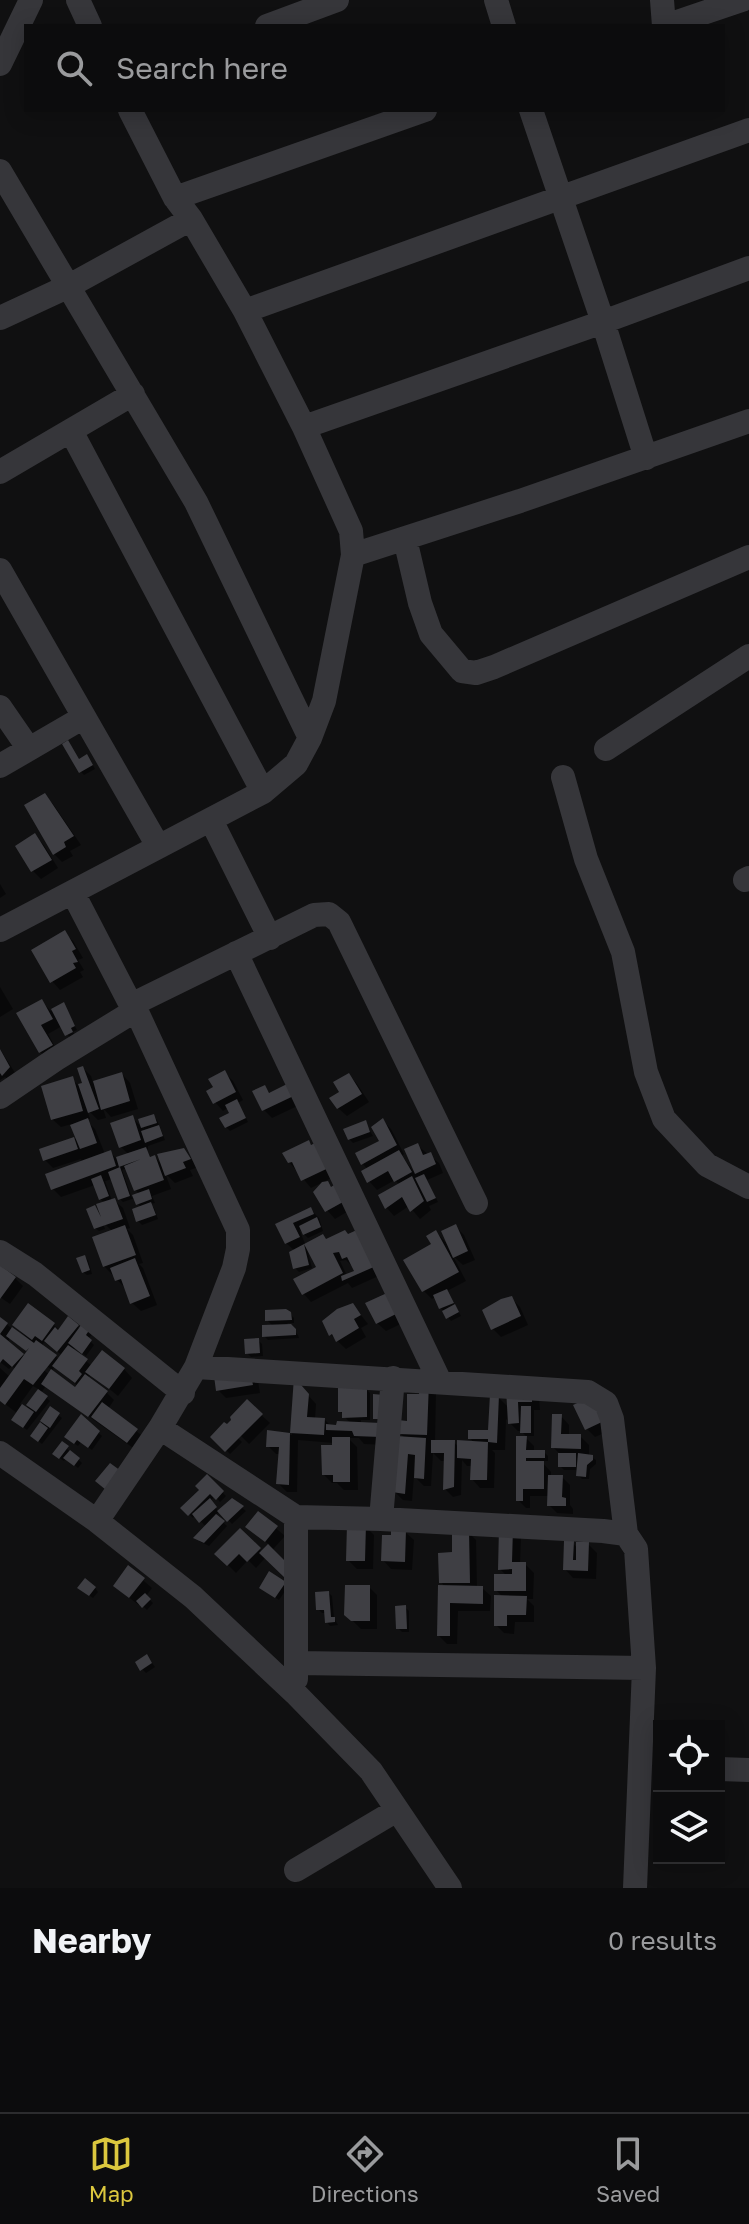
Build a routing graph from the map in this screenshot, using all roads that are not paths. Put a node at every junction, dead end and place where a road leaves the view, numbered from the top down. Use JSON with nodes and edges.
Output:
{"nodes":[{"id":1,"x":31,"y":0,"type":"edge"},
{"id":2,"x":78,"y":0,"type":"edge"},
{"id":3,"x":337,"y":0,"type":"edge"},
{"id":4,"x":496,"y":0,"type":"edge"},
{"id":5,"x":662,"y":0,"type":"edge"},
{"id":6,"x":742,"y":0,"type":"edge"},
{"id":7,"x":89,"y":24,"type":"edge"},
{"id":8,"x":272,"y":24,"type":"edge"},
{"id":9,"x":503,"y":24,"type":"edge"},
{"id":10,"x":664,"y":24,"type":"edge"},
{"id":11,"x":670,"y":24,"type":"edge"},
{"id":12,"x":1,"y":62,"type":"edge"},
{"id":13,"x":131,"y":112,"type":"edge"},
{"id":14,"x":419,"y":112,"type":"edge"},
{"id":15,"x":532,"y":112,"type":"edge"},
{"id":16,"x":749,"y":130,"type":"edge"},
{"id":17,"x":0,"y":171,"type":"edge"},
{"id":18,"x":175,"y":198,"type":"junction"},
{"id":19,"x":561,"y":198,"type":"junction"},
{"id":20,"x":191,"y":219,"type":"junction"},
{"id":21,"x":749,"y":268,"type":"edge"},
{"id":22,"x":69,"y":286,"type":"junction"},
{"id":23,"x":245,"y":311,"type":"junction"},
{"id":24,"x":0,"y":318,"type":"edge"},
{"id":25,"x":603,"y":322,"type":"junction"},
{"id":26,"x":133,"y":394,"type":"junction"},
{"id":27,"x":749,"y":421,"type":"edge"},
{"id":28,"x":304,"y":427,"type":"junction"},
{"id":29,"x":71,"y":431,"type":"junction"},
{"id":30,"x":646,"y":458,"type":"junction"},
{"id":31,"x":0,"y":472,"type":"edge"},
{"id":32,"x":405,"y":539,"type":"junction"},
{"id":33,"x":353,"y":555,"type":"junction"},
{"id":34,"x":749,"y":557,"type":"edge"},
{"id":35,"x":0,"y":570,"type":"edge"},
{"id":36,"x":10,"y":611,"type":"edge"},
{"id":37,"x":749,"y":656,"type":"edge"},
{"id":38,"x":0,"y":707,"type":"edge"},
{"id":39,"x":84,"y":717,"type":"junction"},
{"id":40,"x":310,"y":738,"type":"junction"},
{"id":41,"x":29,"y":749,"type":"junction"},
{"id":42,"x":606,"y":749,"type":"dead end"},
{"id":43,"x":0,"y":766,"type":"edge"},
{"id":44,"x":563,"y":777,"type":"dead end"},
{"id":45,"x":263,"y":792,"type":"junction"},
{"id":46,"x":211,"y":820,"type":"junction"},
{"id":47,"x":158,"y":846,"type":"junction"},
{"id":48,"x":73,"y":893,"type":"junction"},
{"id":49,"x":0,"y":930,"type":"edge"},
{"id":50,"x":270,"y":938,"type":"junction"},
{"id":51,"x":236,"y":953,"type":"junction"},
{"id":52,"x":134,"y":1008,"type":"junction"},
{"id":53,"x":0,"y":1097,"type":"edge"},
{"id":54,"x":749,"y":1187,"type":"edge"},
{"id":55,"x":476,"y":1203,"type":"dead end"},
{"id":56,"x":0,"y":1252,"type":"edge"},
{"id":57,"x":196,"y":1367,"type":"junction"},
{"id":58,"x":393,"y":1378,"type":"junction"},
{"id":59,"x":440,"y":1382,"type":"junction"},
{"id":60,"x":183,"y":1393,"type":"junction"},
{"id":61,"x":160,"y":1428,"type":"junction"},
{"id":62,"x":0,"y":1453,"type":"edge"},
{"id":63,"x":296,"y":1517,"type":"junction"},
{"id":64,"x":381,"y":1519,"type":"junction"},
{"id":65,"x":97,"y":1521,"type":"junction"},
{"id":66,"x":626,"y":1534,"type":"junction"},
{"id":67,"x":297,"y":1663,"type":"junction"},
{"id":68,"x":644,"y":1668,"type":"junction"},
{"id":69,"x":295,"y":1693,"type":"junction"},
{"id":70,"x":650,"y":1766,"type":"edge"},
{"id":71,"x":725,"y":1769,"type":"edge"},
{"id":72,"x":749,"y":1770,"type":"edge"},
{"id":73,"x":397,"y":1810,"type":"junction"},
{"id":74,"x":296,"y":1870,"type":"dead end"},
{"id":75,"x":450,"y":1888,"type":"edge"},
{"id":76,"x":635,"y":1888,"type":"edge"}],
"edges":[{"from":1,"to":12,"type":"street"},
{"from":2,"to":7,"type":"street"},
{"from":3,"to":8,"type":"street"},
{"from":4,"to":9,"type":"street"},
{"from":5,"to":10,"type":"street"},
{"from":6,"to":11,"type":"street"},
{"from":13,"to":18,"type":"street"},
{"from":14,"to":18,"type":"street"},
{"from":15,"to":19,"type":"street"},
{"from":16,"to":19,"type":"street"},
{"from":17,"to":22,"type":"street"},
{"from":18,"to":20,"type":"street"},
{"from":19,"to":23,"type":"street"},
{"from":19,"to":25,"type":"street"},
{"from":20,"to":22,"type":"street"},
{"from":20,"to":23,"type":"street"},
{"from":21,"to":25,"type":"street"},
{"from":22,"to":24,"type":"street"},
{"from":22,"to":26,"type":"street"},
{"from":23,"to":28,"type":"street"},
{"from":25,"to":28,"type":"street"},
{"from":25,"to":30,"type":"street"},
{"from":26,"to":29,"type":"street"},
{"from":26,"to":40,"type":"street"},
{"from":27,"to":30,"type":"street"},
{"from":28,"to":33,"type":"street"},
{"from":29,"to":31,"type":"street"},
{"from":29,"to":45,"type":"street"},
{"from":30,"to":32,"type":"street"},
{"from":32,"to":33,"type":"street"},
{"from":32,"to":34,"type":"street"},
{"from":33,"to":40,"type":"street"},
{"from":35,"to":36,"type":"street"},
{"from":36,"to":39,"type":"street"},
{"from":37,"to":42,"type":"street"},
{"from":38,"to":41,"type":"street"},
{"from":39,"to":41,"type":"street"},
{"from":39,"to":47,"type":"street"},
{"from":40,"to":45,"type":"street"},
{"from":41,"to":43,"type":"street"},
{"from":44,"to":54,"type":"street"},
{"from":45,"to":46,"type":"street"},
{"from":46,"to":47,"type":"street"},
{"from":46,"to":50,"type":"street"},
{"from":47,"to":48,"type":"street"},
{"from":48,"to":49,"type":"street"},
{"from":48,"to":52,"type":"street"},
{"from":50,"to":51,"type":"street"},
{"from":50,"to":55,"type":"street"},
{"from":51,"to":52,"type":"street"},
{"from":51,"to":59,"type":"street"},
{"from":52,"to":53,"type":"street"},
{"from":52,"to":57,"type":"street"},
{"from":56,"to":60,"type":"street"},
{"from":57,"to":58,"type":"street"},
{"from":57,"to":60,"type":"street"},
{"from":58,"to":59,"type":"street"},
{"from":58,"to":64,"type":"street"},
{"from":59,"to":66,"type":"street"},
{"from":60,"to":61,"type":"street"},
{"from":61,"to":63,"type":"street"},
{"from":61,"to":65,"type":"street"},
{"from":62,"to":65,"type":"street"},
{"from":63,"to":64,"type":"street"},
{"from":63,"to":67,"type":"street"},
{"from":64,"to":66,"type":"street"},
{"from":65,"to":69,"type":"street"},
{"from":66,"to":68,"type":"street"},
{"from":67,"to":68,"type":"street"},
{"from":67,"to":69,"type":"street"},
{"from":68,"to":70,"type":"street"},
{"from":69,"to":73,"type":"street"},
{"from":70,"to":76,"type":"street"},
{"from":71,"to":72,"type":"street"},
{"from":73,"to":74,"type":"street"},
{"from":73,"to":75,"type":"street"}]}
